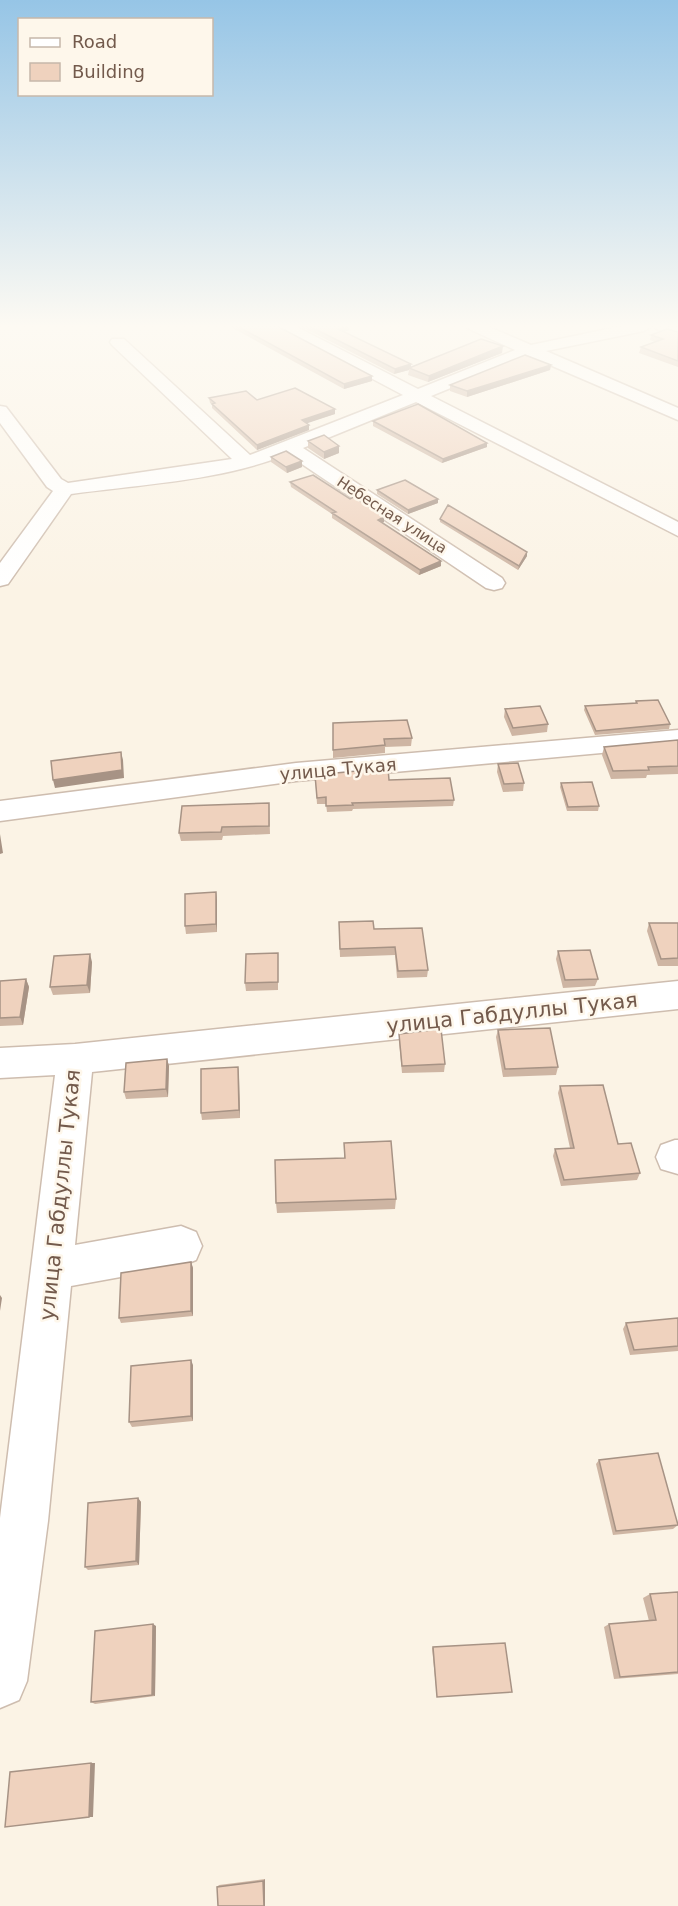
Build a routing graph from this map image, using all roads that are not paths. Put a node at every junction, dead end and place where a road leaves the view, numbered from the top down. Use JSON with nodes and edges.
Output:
{"nodes":[{"id":1,"x":3,"y":415,"type":"edge"},
{"id":2,"x":196,"y":415,"type":"edge"},
{"id":3,"x":368,"y":415,"type":"edge"},
{"id":4,"x":456,"y":415,"type":"edge"},
{"id":5,"x":289,"y":447,"type":"junction"},
{"id":6,"x":246,"y":462,"type":"junction"},
{"id":7,"x":64,"y":489,"type":"junction"},
{"id":8,"x":678,"y":530,"type":"edge"},
{"id":9,"x":0,"y":579,"type":"edge"},
{"id":10,"x":494,"y":583,"type":"dead end"},
{"id":11,"x":678,"y":738,"type":"edge"},
{"id":12,"x":0,"y":811,"type":"edge"},
{"id":13,"x":678,"y":995,"type":"edge"},
{"id":14,"x":75,"y":1059,"type":"junction"},
{"id":15,"x":0,"y":1063,"type":"edge"},
{"id":16,"x":181,"y":1246,"type":"dead end"},
{"id":17,"x":51,"y":1269,"type":"junction"},
{"id":18,"x":12,"y":1523,"type":"edge"},
{"id":19,"x":0,"y":1681,"type":"edge"}],
"edges":[{"from":1,"to":7,"type":"street"},
{"from":2,"to":6,"type":"street"},
{"from":3,"to":5,"type":"street"},
{"from":4,"to":8,"type":"street"},
{"from":5,"to":6,"type":"street"},
{"from":5,"to":10,"type":"street","name":"Небесная улица"},
{"from":6,"to":7,"type":"street"},
{"from":7,"to":9,"type":"street"},
{"from":11,"to":12,"type":"street","name":"улица Тукая"},
{"from":13,"to":14,"type":"street","name":"улица Габдуллы Тукая"},
{"from":14,"to":15,"type":"street"},
{"from":14,"to":17,"type":"street","name":"улица Габдуллы Тукая"},
{"from":16,"to":17,"type":"street"},
{"from":17,"to":18,"type":"street","name":"улица Габдуллы Тукая"},
{"from":18,"to":19,"type":"street","name":"улица Габдуллы Тукая"}]}
